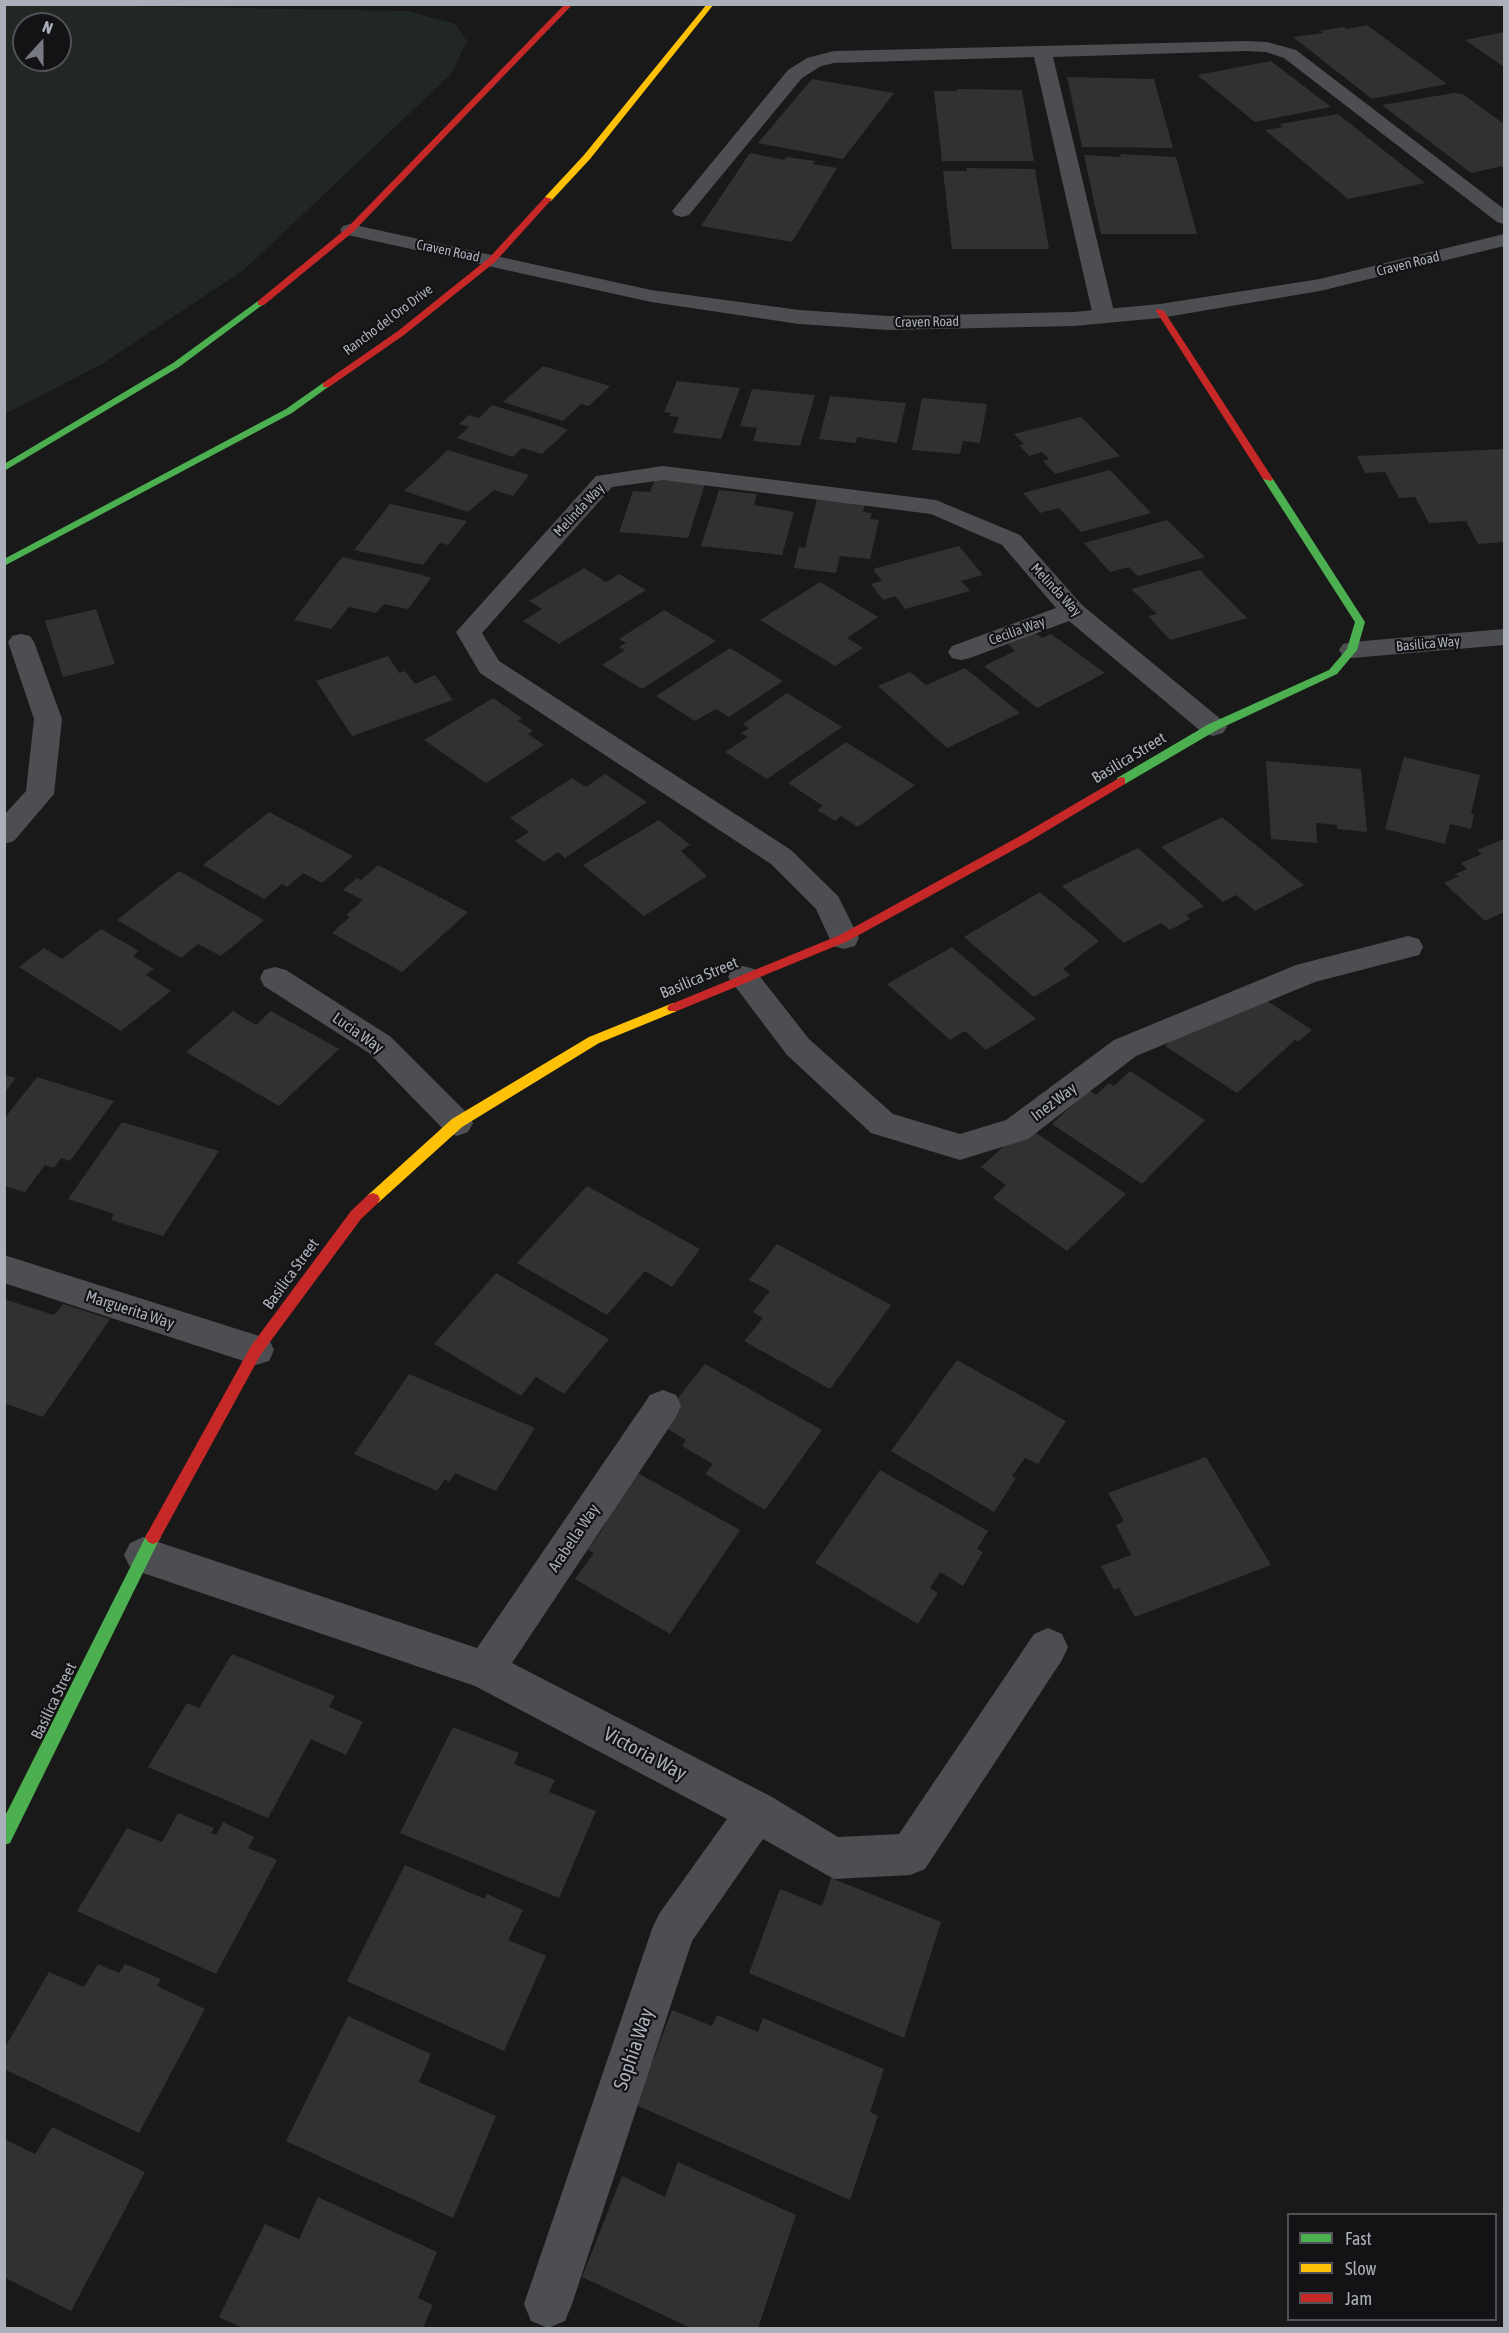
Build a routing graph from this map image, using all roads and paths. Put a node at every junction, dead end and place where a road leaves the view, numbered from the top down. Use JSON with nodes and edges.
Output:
{"nodes":[{"id":1,"x":570,"y":4,"type":"edge"},
{"id":2,"x":711,"y":4,"type":"edge"},
{"id":3,"x":1042,"y":51,"type":"junction"},
{"id":4,"x":682,"y":211,"type":"dead end"},
{"id":5,"x":1504,"y":219,"type":"edge"},
{"id":6,"x":350,"y":230,"type":"junction"},
{"id":7,"x":1504,"y":240,"type":"edge"},
{"id":8,"x":492,"y":260,"type":"junction"},
{"id":9,"x":1160,"y":311,"type":"junction"},
{"id":10,"x":1104,"y":316,"type":"junction"},
{"id":11,"x":4,"y":468,"type":"edge"},
{"id":12,"x":4,"y":563,"type":"edge"},
{"id":13,"x":1073,"y":611,"type":"junction"},
{"id":14,"x":1504,"y":638,"type":"edge"},
{"id":15,"x":21,"y":642,"type":"dead end"},
{"id":16,"x":1352,"y":650,"type":"junction"},
{"id":17,"x":961,"y":652,"type":"dead end"},
{"id":18,"x":1213,"y":727,"type":"junction"},
{"id":19,"x":4,"y":834,"type":"edge"},
{"id":20,"x":844,"y":938,"type":"junction"},
{"id":21,"x":1408,"y":947,"type":"dead end"},
{"id":22,"x":743,"y":977,"type":"junction"},
{"id":23,"x":275,"y":978,"type":"dead end"},
{"id":24,"x":457,"y":1123,"type":"junction"},
{"id":25,"x":4,"y":1269,"type":"edge"},
{"id":26,"x":256,"y":1350,"type":"junction"},
{"id":27,"x":663,"y":1406,"type":"dead end"},
{"id":28,"x":143,"y":1555,"type":"junction"},
{"id":29,"x":1048,"y":1647,"type":"dead end"},
{"id":30,"x":485,"y":1670,"type":"junction"},
{"id":31,"x":757,"y":1812,"type":"junction"},
{"id":32,"x":7,"y":1827,"type":"edge"},
{"id":33,"x":548,"y":2304,"type":"dead end"}],
"edges":[{"from":1,"to":6,"type":"main road"},
{"from":2,"to":8,"type":"main road","name":"Rancho del Oro Drive"},
{"from":3,"to":4,"type":"street"},
{"from":3,"to":5,"type":"street"},
{"from":3,"to":10,"type":"street"},
{"from":6,"to":8,"type":"street","name":"Craven Road"},
{"from":6,"to":11,"type":"main road"},
{"from":7,"to":9,"type":"street","name":"Craven Road"},
{"from":8,"to":10,"type":"street","name":"Craven Road"},
{"from":8,"to":12,"type":"main road","name":"Rancho del Oro Drive"},
{"from":9,"to":10,"type":"street","name":"Craven Road"},
{"from":9,"to":16,"type":"main road","name":"Basilica Street"},
{"from":13,"to":17,"type":"street","name":"Cecilia Way"},
{"from":13,"to":18,"type":"street","name":"Melinda Way"},
{"from":13,"to":20,"type":"street","name":"Melinda Way"},
{"from":14,"to":16,"type":"street","name":"Basilica Way"},
{"from":15,"to":19,"type":"street"},
{"from":16,"to":18,"type":"main road","name":"Basilica Street"},
{"from":18,"to":20,"type":"main road","name":"Basilica Street"},
{"from":20,"to":22,"type":"main road","name":"Basilica Street"},
{"from":21,"to":22,"type":"street","name":"Inez Way"},
{"from":22,"to":24,"type":"main road","name":"Basilica Street"},
{"from":23,"to":24,"type":"street","name":"Lucia Way"},
{"from":24,"to":26,"type":"main road","name":"Basilica Street"},
{"from":25,"to":26,"type":"street","name":"Marguerita Way"},
{"from":26,"to":28,"type":"main road","name":"Basilica Street"},
{"from":27,"to":30,"type":"street","name":"Arabella Way"},
{"from":28,"to":30,"type":"street","name":"Victoria Way"},
{"from":28,"to":32,"type":"main road","name":"Basilica Street"},
{"from":29,"to":31,"type":"street","name":"Victoria Way"},
{"from":30,"to":31,"type":"street","name":"Victoria Way"},
{"from":31,"to":33,"type":"street","name":"Sophia Way"}]}
